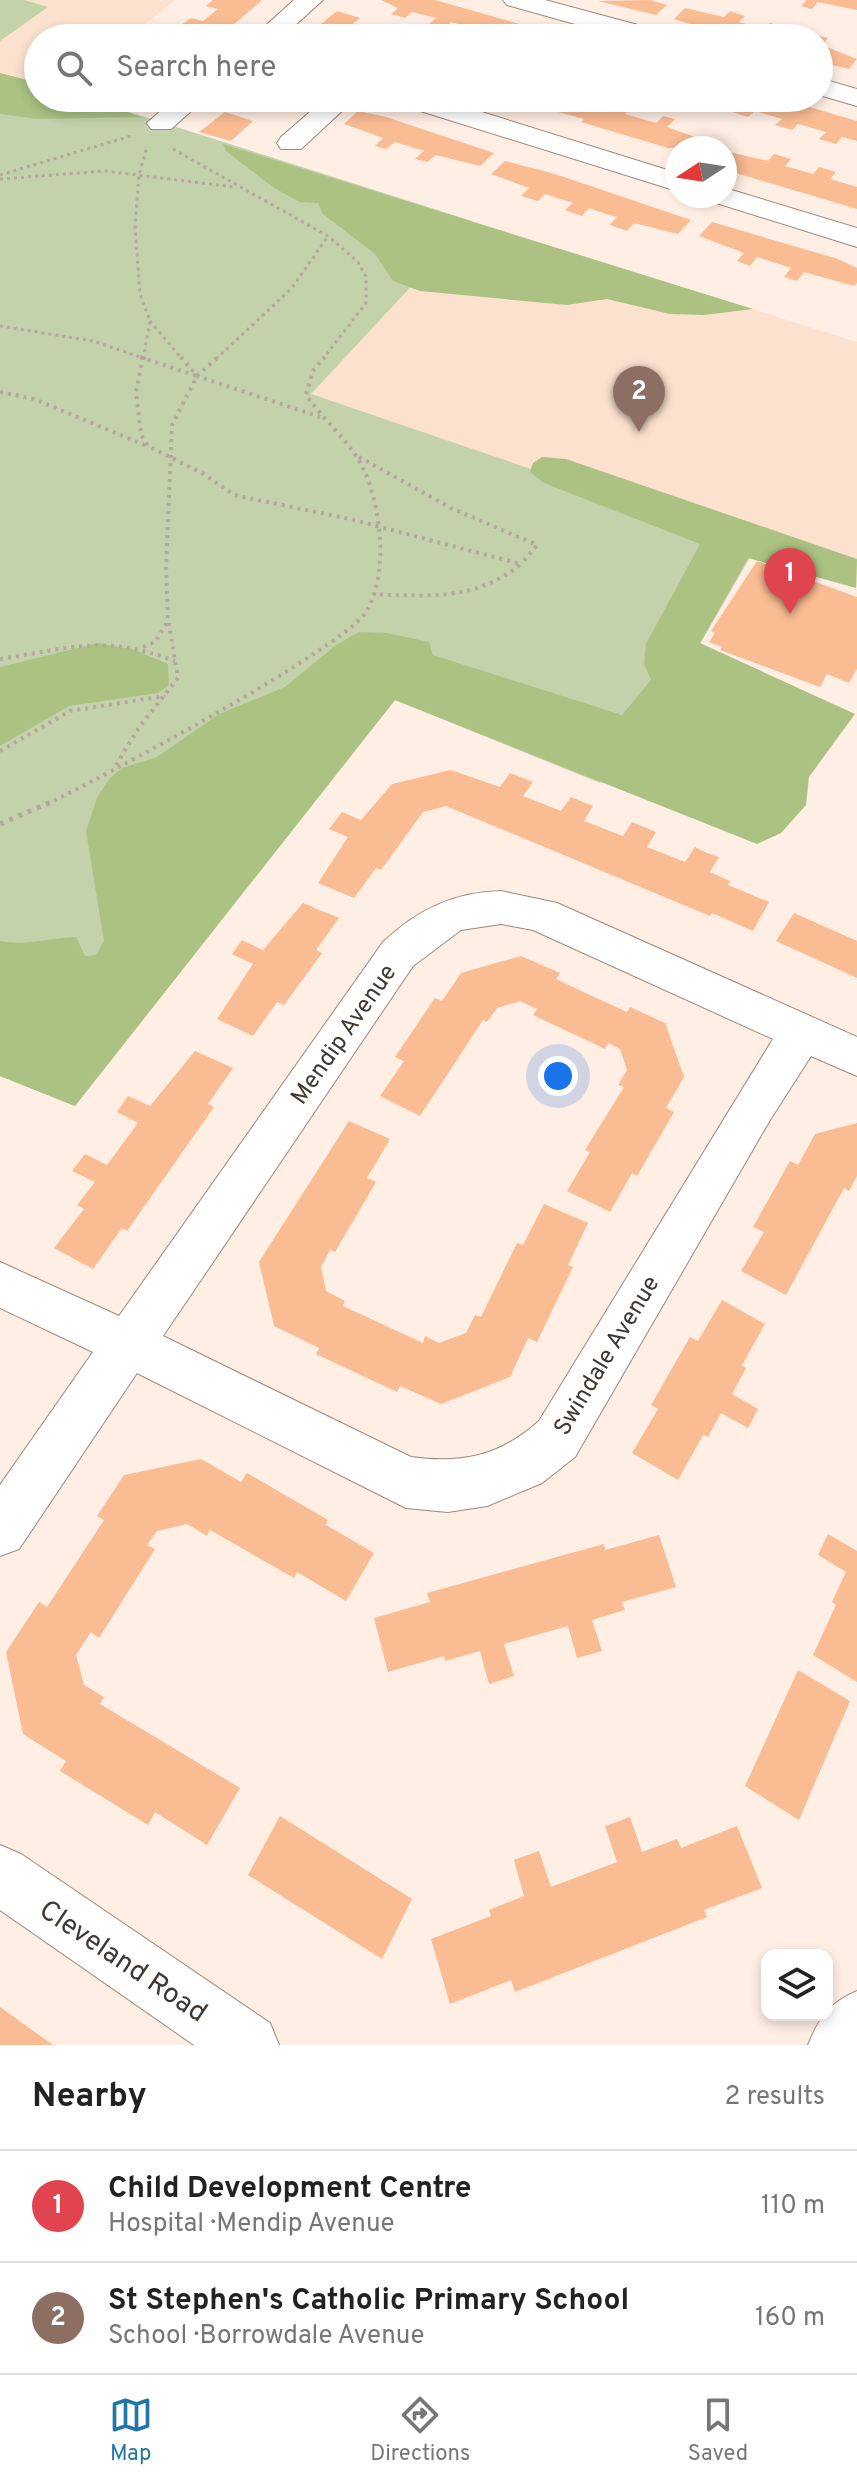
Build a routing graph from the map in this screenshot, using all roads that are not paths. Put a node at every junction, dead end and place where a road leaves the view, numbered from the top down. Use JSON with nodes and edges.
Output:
{"nodes":[{"id":1,"x":310,"y":0,"type":"edge"},
{"id":2,"x":516,"y":0,"type":"edge"},
{"id":3,"x":282,"y":24,"type":"edge"},
{"id":4,"x":604,"y":24,"type":"edge"},
{"id":5,"x":833,"y":90,"type":"edge"},
{"id":6,"x":857,"y":98,"type":"edge"},
{"id":7,"x":174,"y":112,"type":"edge"},
{"id":8,"x":326,"y":112,"type":"edge"},
{"id":9,"x":453,"y":112,"type":"edge"},
{"id":10,"x":158,"y":125,"type":"road end"},
{"id":11,"x":291,"y":143,"type":"dead end"},
{"id":12,"x":665,"y":178,"type":"edge"},
{"id":13,"x":737,"y":200,"type":"edge"},
{"id":14,"x":857,"y":238,"type":"edge"},
{"id":15,"x":803,"y":1031,"type":"junction"},
{"id":16,"x":857,"y":1057,"type":"edge"},
{"id":17,"x":0,"y":1284,"type":"edge"},
{"id":18,"x":129,"y":1345,"type":"junction"},
{"id":19,"x":0,"y":1530,"type":"edge"},
{"id":20,"x":0,"y":1875,"type":"edge"},
{"id":21,"x":857,"y":2022,"type":"edge"},
{"id":22,"x":857,"y":2032,"type":"edge"},
{"id":23,"x":226,"y":2039,"type":"edge"},
{"id":24,"x":839,"y":2045,"type":"edge"},
{"id":25,"x":854,"y":2045,"type":"edge"}],
"edges":[{"from":1,"to":3,"type":"street"},
{"from":2,"to":4,"type":"street"},
{"from":5,"to":6,"type":"street"},
{"from":7,"to":10,"type":"street"},
{"from":8,"to":11,"type":"street"},
{"from":9,"to":12,"type":"street"},
{"from":13,"to":14,"type":"street"},
{"from":15,"to":16,"type":"street","name":"Mendip Avenue"},
{"from":15,"to":18,"type":"street","name":"Mendip Avenue"},
{"from":15,"to":18,"type":"street","name":"Swindale Avenue"},
{"from":17,"to":18,"type":"street","name":"Swindale Avenue"},
{"from":18,"to":19,"type":"street","name":"Mendip Avenue"},
{"from":20,"to":23,"type":"street","name":"Cleveland Road"},
{"from":21,"to":24,"type":"street"},
{"from":22,"to":25,"type":"street"}]}
